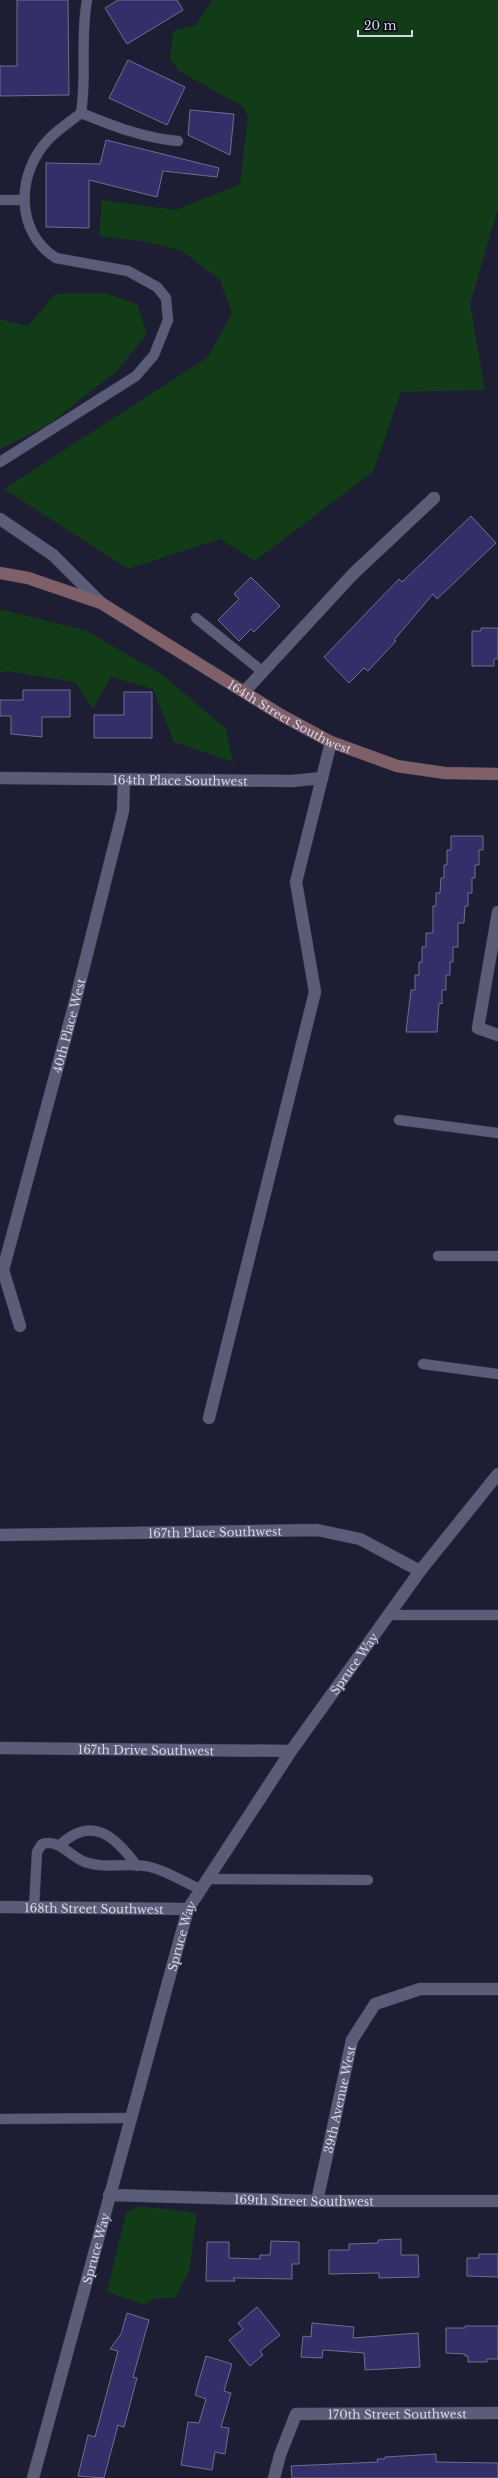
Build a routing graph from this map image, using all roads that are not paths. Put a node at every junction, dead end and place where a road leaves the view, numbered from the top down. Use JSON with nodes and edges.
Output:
{"nodes":[{"id":1,"x":87,"y":0,"type":"edge"},
{"id":2,"x":81,"y":114,"type":"junction"},
{"id":3,"x":178,"y":141,"type":"dead end"},
{"id":4,"x":0,"y":200,"type":"edge"},
{"id":5,"x":24,"y":200,"type":"junction"},
{"id":6,"x":0,"y":462,"type":"edge"},
{"id":7,"x":434,"y":498,"type":"dead end"},
{"id":8,"x":0,"y":519,"type":"edge"},
{"id":9,"x":0,"y":573,"type":"edge"},
{"id":10,"x":101,"y":603,"type":"junction"},
{"id":11,"x":196,"y":618,"type":"dead end"},
{"id":12,"x":263,"y":672,"type":"junction"},
{"id":13,"x":244,"y":692,"type":"junction"},
{"id":14,"x":331,"y":742,"type":"junction"},
{"id":15,"x":498,"y":774,"type":"edge"},
{"id":16,"x":0,"y":778,"type":"edge"},
{"id":17,"x":322,"y":778,"type":"junction"},
{"id":18,"x":124,"y":780,"type":"junction"},
{"id":19,"x":498,"y":912,"type":"edge"},
{"id":20,"x":498,"y":1034,"type":"edge"},
{"id":21,"x":400,"y":1120,"type":"dead end"},
{"id":22,"x":498,"y":1133,"type":"edge"},
{"id":23,"x":438,"y":1256,"type":"dead end"},
{"id":24,"x":498,"y":1256,"type":"edge"},
{"id":25,"x":1,"y":1270,"type":"edge"},
{"id":26,"x":20,"y":1326,"type":"dead end"},
{"id":27,"x":423,"y":1364,"type":"dead end"},
{"id":28,"x":498,"y":1374,"type":"edge"},
{"id":29,"x":209,"y":1418,"type":"dead end"},
{"id":30,"x":498,"y":1474,"type":"edge"},
{"id":31,"x":0,"y":1535,"type":"edge"},
{"id":32,"x":420,"y":1571,"type":"junction"},
{"id":33,"x":388,"y":1615,"type":"junction"},
{"id":34,"x":498,"y":1615,"type":"edge"},
{"id":35,"x":0,"y":1748,"type":"edge"},
{"id":36,"x":291,"y":1751,"type":"junction"},
{"id":37,"x":60,"y":1845,"type":"junction"},
{"id":38,"x":137,"y":1866,"type":"junction"},
{"id":39,"x":207,"y":1879,"type":"junction"},
{"id":40,"x":368,"y":1880,"type":"dead end"},
{"id":41,"x":200,"y":1889,"type":"junction"},
{"id":42,"x":0,"y":1907,"type":"edge"},
{"id":43,"x":34,"y":1908,"type":"junction"},
{"id":44,"x":188,"y":1909,"type":"junction"},
{"id":45,"x":498,"y":1989,"type":"edge"},
{"id":46,"x":130,"y":2118,"type":"junction"},
{"id":47,"x":0,"y":2119,"type":"edge"},
{"id":48,"x":109,"y":2195,"type":"junction"},
{"id":49,"x":317,"y":2201,"type":"junction"},
{"id":50,"x":498,"y":2201,"type":"edge"},
{"id":51,"x":498,"y":2413,"type":"edge"},
{"id":52,"x":33,"y":2478,"type":"edge"},
{"id":53,"x":274,"y":2478,"type":"edge"}],
"edges":[{"from":1,"to":2,"type":"lane"},
{"from":2,"to":3,"type":"lane"},
{"from":2,"to":5,"type":"lane"},
{"from":4,"to":5,"type":"lane"},
{"from":5,"to":6,"type":"lane"},
{"from":7,"to":12,"type":"street"},
{"from":8,"to":10,"type":"street"},
{"from":9,"to":10,"type":"main road","name":"164th Street Southwest"},
{"from":10,"to":13,"type":"main road","name":"164th Street Southwest"},
{"from":11,"to":12,"type":"lane"},
{"from":12,"to":13,"type":"street"},
{"from":13,"to":14,"type":"main road","name":"164th Street Southwest"},
{"from":14,"to":15,"type":"main road","name":"164th Street Southwest"},
{"from":14,"to":17,"type":"street"},
{"from":16,"to":18,"type":"street","name":"164th Place Southwest"},
{"from":17,"to":18,"type":"street","name":"164th Place Southwest"},
{"from":17,"to":29,"type":"street"},
{"from":18,"to":25,"type":"street","name":"40th Place West"},
{"from":19,"to":20,"type":"street"},
{"from":21,"to":22,"type":"lane"},
{"from":23,"to":24,"type":"lane"},
{"from":25,"to":26,"type":"street"},
{"from":27,"to":28,"type":"lane"},
{"from":30,"to":32,"type":"street","name":"Spruce Way"},
{"from":31,"to":32,"type":"street","name":"167th Place Southwest"},
{"from":32,"to":33,"type":"street","name":"Spruce Way"},
{"from":33,"to":34,"type":"lane"},
{"from":33,"to":36,"type":"street","name":"Spruce Way"},
{"from":35,"to":36,"type":"street","name":"167th Drive Southwest"},
{"from":36,"to":39,"type":"street","name":"Spruce Way"},
{"from":37,"to":38,"type":"lane"},
{"from":37,"to":38,"type":"lane"},
{"from":37,"to":43,"type":"lane"},
{"from":38,"to":41,"type":"lane"},
{"from":39,"to":40,"type":"lane"},
{"from":39,"to":41,"type":"street","name":"Spruce Way"},
{"from":41,"to":44,"type":"street","name":"Spruce Way"},
{"from":42,"to":43,"type":"street","name":"168th Street Southwest"},
{"from":43,"to":44,"type":"street","name":"168th Street Southwest"},
{"from":44,"to":46,"type":"street","name":"Spruce Way"},
{"from":45,"to":49,"type":"street","name":"39th Avenue West"},
{"from":46,"to":47,"type":"lane"},
{"from":46,"to":48,"type":"street","name":"Spruce Way"},
{"from":48,"to":49,"type":"street","name":"169th Street Southwest"},
{"from":48,"to":52,"type":"street","name":"Spruce Way"},
{"from":49,"to":50,"type":"street","name":"169th Street Southwest"},
{"from":51,"to":53,"type":"street","name":"170th Street Southwest"}]}
